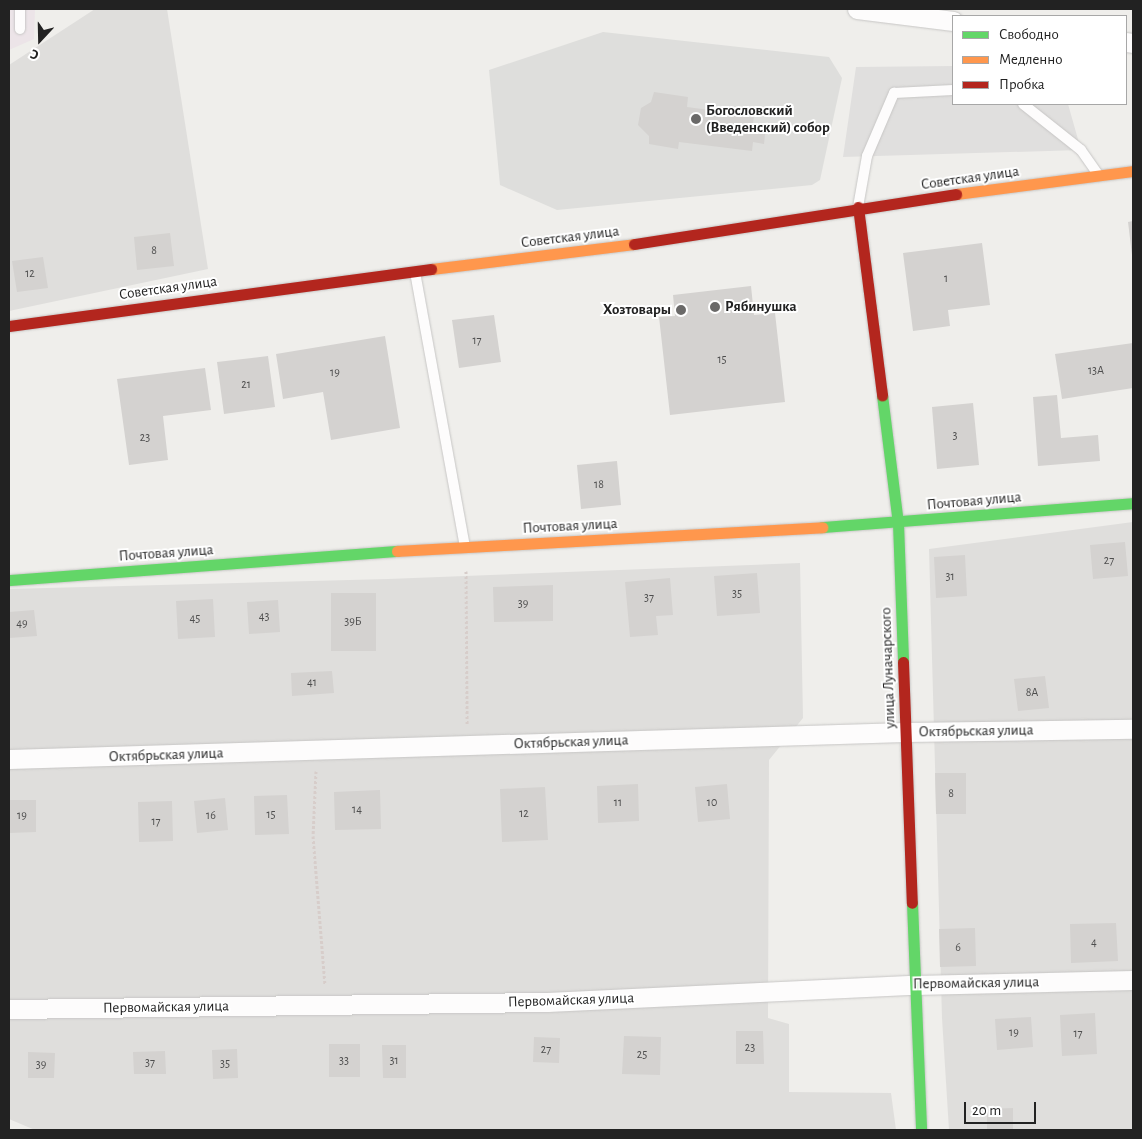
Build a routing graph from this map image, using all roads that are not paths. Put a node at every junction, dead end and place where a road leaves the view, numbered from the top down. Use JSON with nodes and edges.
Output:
{"nodes":[{"id":1,"x":20,"y":9,"type":"edge"},
{"id":2,"x":857,"y":9,"type":"edge"},
{"id":3,"x":952,"y":21,"type":"edge"},
{"id":4,"x":20,"y":29,"type":"dead end"},
{"id":5,"x":952,"y":90,"type":"edge"},
{"id":6,"x":1023,"y":105,"type":"edge"},
{"id":7,"x":1133,"y":170,"type":"edge"},
{"id":8,"x":1098,"y":175,"type":"junction"},
{"id":9,"x":858,"y":207,"type":"junction"},
{"id":10,"x":415,"y":271,"type":"junction"},
{"id":11,"x":9,"y":326,"type":"edge"},
{"id":12,"x":1133,"y":503,"type":"edge"},
{"id":13,"x":898,"y":523,"type":"junction"},
{"id":14,"x":466,"y":547,"type":"junction"},
{"id":15,"x":9,"y":580,"type":"edge"},
{"id":16,"x":1133,"y":729,"type":"edge"},
{"id":17,"x":904,"y":732,"type":"junction"},
{"id":18,"x":9,"y":759,"type":"edge"},
{"id":19,"x":1133,"y":980,"type":"edge"},
{"id":20,"x":914,"y":984,"type":"junction"},
{"id":21,"x":9,"y":1009,"type":"edge"},
{"id":22,"x":921,"y":1130,"type":"edge"}],
"edges":[{"from":1,"to":4,"type":"lane"},
{"from":2,"to":3,"type":"street"},
{"from":5,"to":9,"type":"lane"},
{"from":6,"to":8,"type":"lane"},
{"from":7,"to":8,"type":"street","name":"Советская улица"},
{"from":8,"to":9,"type":"street","name":"Советская улица"},
{"from":9,"to":10,"type":"street","name":"Советская улица"},
{"from":9,"to":13,"type":"street","name":"улица Луначарского"},
{"from":10,"to":11,"type":"street","name":"Советская улица"},
{"from":10,"to":14,"type":"lane"},
{"from":12,"to":13,"type":"street","name":"Почтовая улица"},
{"from":13,"to":14,"type":"street","name":"Почтовая улица"},
{"from":13,"to":17,"type":"street","name":"улица Луначарского"},
{"from":14,"to":15,"type":"street","name":"Почтовая улица"},
{"from":16,"to":17,"type":"street","name":"Октябрьская улица"},
{"from":17,"to":18,"type":"street","name":"Октябрьская улица"},
{"from":17,"to":20,"type":"street","name":"улица Луначарского"},
{"from":19,"to":20,"type":"street","name":"Первомайская улица"},
{"from":20,"to":21,"type":"street","name":"Первомайская улица"},
{"from":20,"to":22,"type":"street","name":"улица Луначарского"}]}
